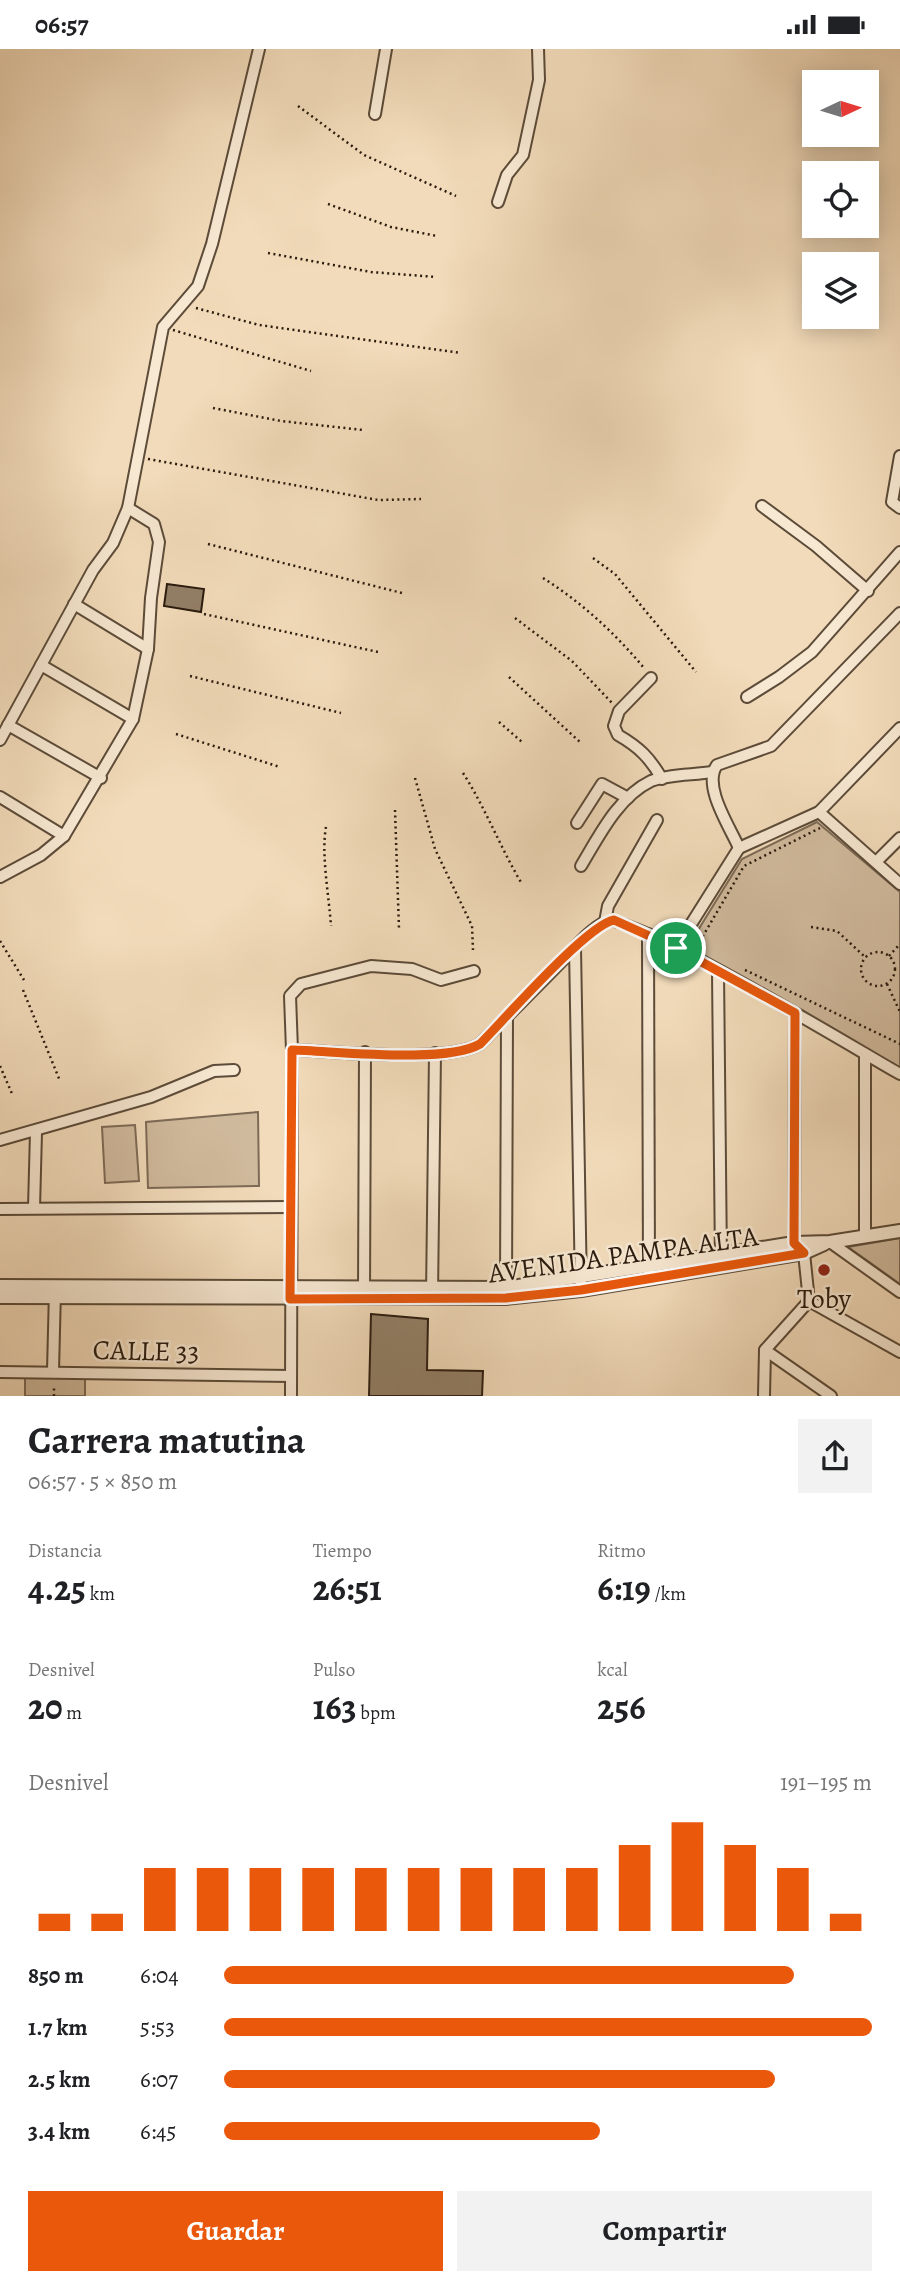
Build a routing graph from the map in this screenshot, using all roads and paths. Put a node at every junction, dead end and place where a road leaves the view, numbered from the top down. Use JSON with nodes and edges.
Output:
{"nodes":[{"id":1,"x":259,"y":49,"type":"edge"},
{"id":2,"x":386,"y":49,"type":"edge"},
{"id":3,"x":538,"y":49,"type":"edge"},
{"id":4,"x":298,"y":106,"type":"dead end"},
{"id":5,"x":375,"y":114,"type":"dead end"},
{"id":6,"x":456,"y":196,"type":"dead end"},
{"id":7,"x":498,"y":202,"type":"dead end"},
{"id":8,"x":328,"y":204,"type":"dead end"},
{"id":9,"x":437,"y":236,"type":"dead end"},
{"id":10,"x":268,"y":253,"type":"dead end"},
{"id":11,"x":436,"y":277,"type":"dead end"},
{"id":12,"x":180,"y":304,"type":"junction"},
{"id":13,"x":163,"y":327,"type":"junction"},
{"id":14,"x":461,"y":353,"type":"dead end"},
{"id":15,"x":311,"y":371,"type":"dead end"},
{"id":16,"x":213,"y":408,"type":"dead end"},
{"id":17,"x":363,"y":430,"type":"dead end"},
{"id":18,"x":900,"y":456,"type":"edge"},
{"id":19,"x":137,"y":457,"type":"junction"},
{"id":20,"x":421,"y":499,"type":"dead end"},
{"id":21,"x":762,"y":506,"type":"dead end"},
{"id":22,"x":128,"y":508,"type":"junction"},
{"id":23,"x":900,"y":508,"type":"edge"},
{"id":24,"x":208,"y":544,"type":"dead end"},
{"id":25,"x":900,"y":552,"type":"edge"},
{"id":26,"x":593,"y":558,"type":"dead end"},
{"id":27,"x":543,"y":578,"type":"dead end"},
{"id":28,"x":867,"y":591,"type":"junction"},
{"id":29,"x":402,"y":593,"type":"dead end"},
{"id":30,"x":74,"y":604,"type":"junction"},
{"id":31,"x":900,"y":613,"type":"edge"},
{"id":32,"x":204,"y":614,"type":"dead end"},
{"id":33,"x":515,"y":618,"type":"dead end"},
{"id":34,"x":148,"y":649,"type":"junction"},
{"id":35,"x":378,"y":652,"type":"dead end"},
{"id":36,"x":41,"y":666,"type":"junction"},
{"id":37,"x":696,"y":671,"type":"dead end"},
{"id":38,"x":190,"y":675,"type":"dead end"},
{"id":39,"x":509,"y":677,"type":"dead end"},
{"id":40,"x":651,"y":678,"type":"joint"},
{"id":41,"x":747,"y":697,"type":"dead end"},
{"id":42,"x":619,"y":711,"type":"junction"},
{"id":43,"x":341,"y":713,"type":"dead end"},
{"id":44,"x":134,"y":719,"type":"junction"},
{"id":45,"x":499,"y":722,"type":"dead end"},
{"id":46,"x":8,"y":725,"type":"junction"},
{"id":47,"x":900,"y":728,"type":"edge"},
{"id":48,"x":176,"y":734,"type":"dead end"},
{"id":49,"x":0,"y":740,"type":"edge"},
{"id":50,"x":522,"y":742,"type":"dead end"},
{"id":51,"x":581,"y":743,"type":"dead end"},
{"id":52,"x":280,"y":767,"type":"dead end"},
{"id":53,"x":712,"y":772,"type":"junction"},
{"id":54,"x":463,"y":773,"type":"dead end"},
{"id":55,"x":101,"y":778,"type":"junction"},
{"id":56,"x":415,"y":778,"type":"dead end"},
{"id":57,"x":662,"y":779,"type":"junction"},
{"id":58,"x":0,"y":797,"type":"edge"},
{"id":59,"x":628,"y":798,"type":"junction"},
{"id":60,"x":395,"y":810,"type":"dead end"},
{"id":61,"x":819,"y":812,"type":"junction"},
{"id":62,"x":657,"y":820,"type":"dead end"},
{"id":63,"x":578,"y":823,"type":"dead end"},
{"id":64,"x":326,"y":827,"type":"dead end"},
{"id":65,"x":64,"y":836,"type":"junction"},
{"id":66,"x":829,"y":836,"type":"dead end"},
{"id":67,"x":900,"y":838,"type":"edge"},
{"id":68,"x":739,"y":848,"type":"junction"},
{"id":69,"x":876,"y":862,"type":"junction"},
{"id":70,"x":582,"y":866,"type":"dead end"},
{"id":71,"x":0,"y":877,"type":"edge"},
{"id":72,"x":522,"y":884,"type":"dead end"},
{"id":73,"x":900,"y":884,"type":"edge"},
{"id":74,"x":605,"y":922,"type":"junction"},
{"id":75,"x":331,"y":926,"type":"dead end"},
{"id":76,"x":811,"y":927,"type":"dead end"},
{"id":77,"x":399,"y":929,"type":"dead end"},
{"id":78,"x":648,"y":934,"type":"junction"},
{"id":79,"x":0,"y":941,"type":"edge"},
{"id":80,"x":900,"y":943,"type":"edge"},
{"id":81,"x":575,"y":948,"type":"junction"},
{"id":82,"x":676,"y":948,"type":"junction"},
{"id":83,"x":473,"y":950,"type":"dead end"},
{"id":84,"x":708,"y":952,"type":"dead end"},
{"id":85,"x":889,"y":956,"type":"junction"},
{"id":86,"x":865,"y":957,"type":"junction"},
{"id":87,"x":744,"y":970,"type":"dead end"},
{"id":88,"x":474,"y":971,"type":"dead end"},
{"id":89,"x":718,"y":971,"type":"junction"},
{"id":90,"x":24,"y":980,"type":"dead end"},
{"id":91,"x":887,"y":984,"type":"junction"},
{"id":92,"x":23,"y":990,"type":"dead end"},
{"id":93,"x":900,"y":1012,"type":"edge"},
{"id":94,"x":795,"y":1013,"type":"junction"},
{"id":95,"x":507,"y":1017,"type":"junction"},
{"id":96,"x":900,"y":1044,"type":"edge"},
{"id":97,"x":292,"y":1050,"type":"junction"},
{"id":98,"x":365,"y":1052,"type":"junction"},
{"id":99,"x":435,"y":1053,"type":"junction"},
{"id":100,"x":865,"y":1054,"type":"junction"},
{"id":101,"x":0,"y":1066,"type":"edge"},
{"id":102,"x":234,"y":1070,"type":"dead end"},
{"id":103,"x":900,"y":1074,"type":"edge"},
{"id":104,"x":60,"y":1081,"type":"dead end"},
{"id":105,"x":13,"y":1096,"type":"dead end"},
{"id":106,"x":36,"y":1132,"type":"junction"},
{"id":107,"x":0,"y":1140,"type":"edge"},
{"id":108,"x":291,"y":1207,"type":"junction"},
{"id":109,"x":34,"y":1208,"type":"junction"},
{"id":110,"x":0,"y":1209,"type":"edge"},
{"id":111,"x":900,"y":1231,"type":"edge"},
{"id":112,"x":865,"y":1237,"type":"junction"},
{"id":113,"x":831,"y":1241,"type":"junction"},
{"id":114,"x":794,"y":1243,"type":"junction"},
{"id":115,"x":804,"y":1253,"type":"junction"},
{"id":116,"x":721,"y":1261,"type":"junction"},
{"id":117,"x":649,"y":1273,"type":"junction"},
{"id":118,"x":581,"y":1284,"type":"junction"},
{"id":119,"x":0,"y":1286,"type":"edge"},
{"id":120,"x":506,"y":1288,"type":"junction"},
{"id":121,"x":55,"y":1292,"type":"junction"},
{"id":122,"x":900,"y":1292,"type":"edge"},
{"id":123,"x":290,"y":1293,"type":"junction"},
{"id":124,"x":364,"y":1294,"type":"junction"},
{"id":125,"x":432,"y":1294,"type":"junction"},
{"id":126,"x":0,"y":1297,"type":"edge"},
{"id":127,"x":809,"y":1301,"type":"junction"},
{"id":128,"x":765,"y":1350,"type":"junction"},
{"id":129,"x":900,"y":1352,"type":"edge"},
{"id":130,"x":53,"y":1371,"type":"junction"},
{"id":131,"x":0,"y":1372,"type":"edge"},
{"id":132,"x":290,"y":1375,"type":"junction"},
{"id":133,"x":290,"y":1396,"type":"edge"},
{"id":134,"x":764,"y":1396,"type":"edge"},
{"id":135,"x":831,"y":1396,"type":"edge"}],
"edges":[{"from":1,"to":12,"type":"street"},
{"from":2,"to":5,"type":"street"},
{"from":3,"to":7,"type":"street"},
{"from":4,"to":6,"type":"path"},
{"from":8,"to":9,"type":"path"},
{"from":10,"to":11,"type":"path"},
{"from":12,"to":13,"type":"street"},
{"from":12,"to":14,"type":"path"},
{"from":13,"to":15,"type":"path"},
{"from":13,"to":19,"type":"street"},
{"from":16,"to":17,"type":"path"},
{"from":18,"to":23,"type":"street"},
{"from":19,"to":20,"type":"path"},
{"from":19,"to":22,"type":"street"},
{"from":21,"to":28,"type":"street"},
{"from":22,"to":30,"type":"street"},
{"from":22,"to":34,"type":"street"},
{"from":24,"to":29,"type":"path"},
{"from":25,"to":28,"type":"street"},
{"from":26,"to":37,"type":"path"},
{"from":27,"to":40,"type":"path"},
{"from":28,"to":41,"type":"street"},
{"from":30,"to":34,"type":"street"},
{"from":30,"to":36,"type":"street"},
{"from":31,"to":53,"type":"street"},
{"from":32,"to":35,"type":"path"},
{"from":33,"to":42,"type":"path"},
{"from":34,"to":44,"type":"street"},
{"from":36,"to":44,"type":"street"},
{"from":36,"to":46,"type":"street"},
{"from":38,"to":43,"type":"path"},
{"from":39,"to":51,"type":"path"},
{"from":40,"to":42,"type":"street"},
{"from":42,"to":57,"type":"street"},
{"from":44,"to":55,"type":"street"},
{"from":45,"to":50,"type":"path"},
{"from":46,"to":49,"type":"street"},
{"from":46,"to":55,"type":"street"},
{"from":47,"to":61,"type":"street"},
{"from":48,"to":52,"type":"path"},
{"from":53,"to":57,"type":"street"},
{"from":53,"to":68,"type":"street"},
{"from":54,"to":72,"type":"path"},
{"from":55,"to":65,"type":"street"},
{"from":56,"to":83,"type":"path"},
{"from":57,"to":59,"type":"street"},
{"from":58,"to":65,"type":"street"},
{"from":59,"to":63,"type":"street"},
{"from":59,"to":70,"type":"street"},
{"from":60,"to":77,"type":"path"},
{"from":61,"to":68,"type":"street"},
{"from":61,"to":69,"type":"street"},
{"from":62,"to":74,"type":"street"},
{"from":64,"to":75,"type":"path"},
{"from":65,"to":71,"type":"street"},
{"from":66,"to":84,"type":"path"},
{"from":67,"to":69,"type":"street"},
{"from":68,"to":82,"type":"street"},
{"from":69,"to":73,"type":"street"},
{"from":74,"to":78,"type":"street"},
{"from":74,"to":81,"type":"street"},
{"from":76,"to":86,"type":"path"},
{"from":78,"to":82,"type":"street"},
{"from":78,"to":117,"type":"street"},
{"from":79,"to":90,"type":"path"},
{"from":80,"to":85,"type":"path"},
{"from":81,"to":95,"type":"street"},
{"from":81,"to":118,"type":"street"},
{"from":82,"to":89,"type":"street"},
{"from":85,"to":86,"type":"path"},
{"from":85,"to":91,"type":"path"},
{"from":86,"to":91,"type":"path"},
{"from":87,"to":96,"type":"path"},
{"from":88,"to":97,"type":"street"},
{"from":89,"to":94,"type":"street"},
{"from":89,"to":116,"type":"street"},
{"from":91,"to":93,"type":"path"},
{"from":92,"to":104,"type":"path"},
{"from":94,"to":100,"type":"street"},
{"from":94,"to":114,"type":"street"},
{"from":95,"to":99,"type":"street"},
{"from":95,"to":120,"type":"street"},
{"from":97,"to":98,"type":"street"},
{"from":97,"to":108,"type":"street"},
{"from":98,"to":99,"type":"street"},
{"from":98,"to":124,"type":"street"},
{"from":99,"to":125,"type":"street"},
{"from":100,"to":103,"type":"street"},
{"from":100,"to":112,"type":"street"},
{"from":101,"to":105,"type":"path"},
{"from":102,"to":106,"type":"street"},
{"from":106,"to":107,"type":"street"},
{"from":106,"to":109,"type":"street"},
{"from":108,"to":109,"type":"street"},
{"from":108,"to":123,"type":"street"},
{"from":109,"to":110,"type":"street"},
{"from":111,"to":112,"type":"street","name":"AVENIDA PAMPA ALTA"},
{"from":112,"to":113,"type":"street","name":"AVENIDA PAMPA ALTA"},
{"from":113,"to":114,"type":"street","name":"AVENIDA PAMPA ALTA"},
{"from":113,"to":115,"type":"street","name":"AVENIDA PAMPA ALTA"},
{"from":113,"to":122,"type":"street"},
{"from":114,"to":115,"type":"street"},
{"from":114,"to":116,"type":"street","name":"AVENIDA PAMPA ALTA"},
{"from":115,"to":116,"type":"street","name":"AVENIDA PAMPA ALTA"},
{"from":115,"to":127,"type":"street"},
{"from":116,"to":117,"type":"street","name":"AVENIDA PAMPA ALTA"},
{"from":117,"to":118,"type":"street","name":"AVENIDA PAMPA ALTA"},
{"from":118,"to":120,"type":"street","name":"AVENIDA PAMPA ALTA"},
{"from":118,"to":125,"type":"street","name":"AVENIDA PAMPA ALTA"},
{"from":119,"to":121,"type":"street","name":"AVENIDA PAMPA ALTA"},
{"from":120,"to":125,"type":"street","name":"AVENIDA PAMPA ALTA"},
{"from":121,"to":123,"type":"street","name":"AVENIDA PAMPA ALTA"},
{"from":121,"to":126,"type":"street","name":"AVENIDA PAMPA ALTA"},
{"from":121,"to":130,"type":"street"},
{"from":123,"to":124,"type":"street","name":"AVENIDA PAMPA ALTA"},
{"from":123,"to":132,"type":"street"},
{"from":124,"to":125,"type":"street","name":"AVENIDA PAMPA ALTA"},
{"from":127,"to":128,"type":"street"},
{"from":127,"to":129,"type":"street"},
{"from":128,"to":134,"type":"street"},
{"from":128,"to":135,"type":"street"},
{"from":130,"to":131,"type":"street","name":"CALLE 33"},
{"from":130,"to":132,"type":"street","name":"CALLE 33"},
{"from":132,"to":133,"type":"street"}]}
